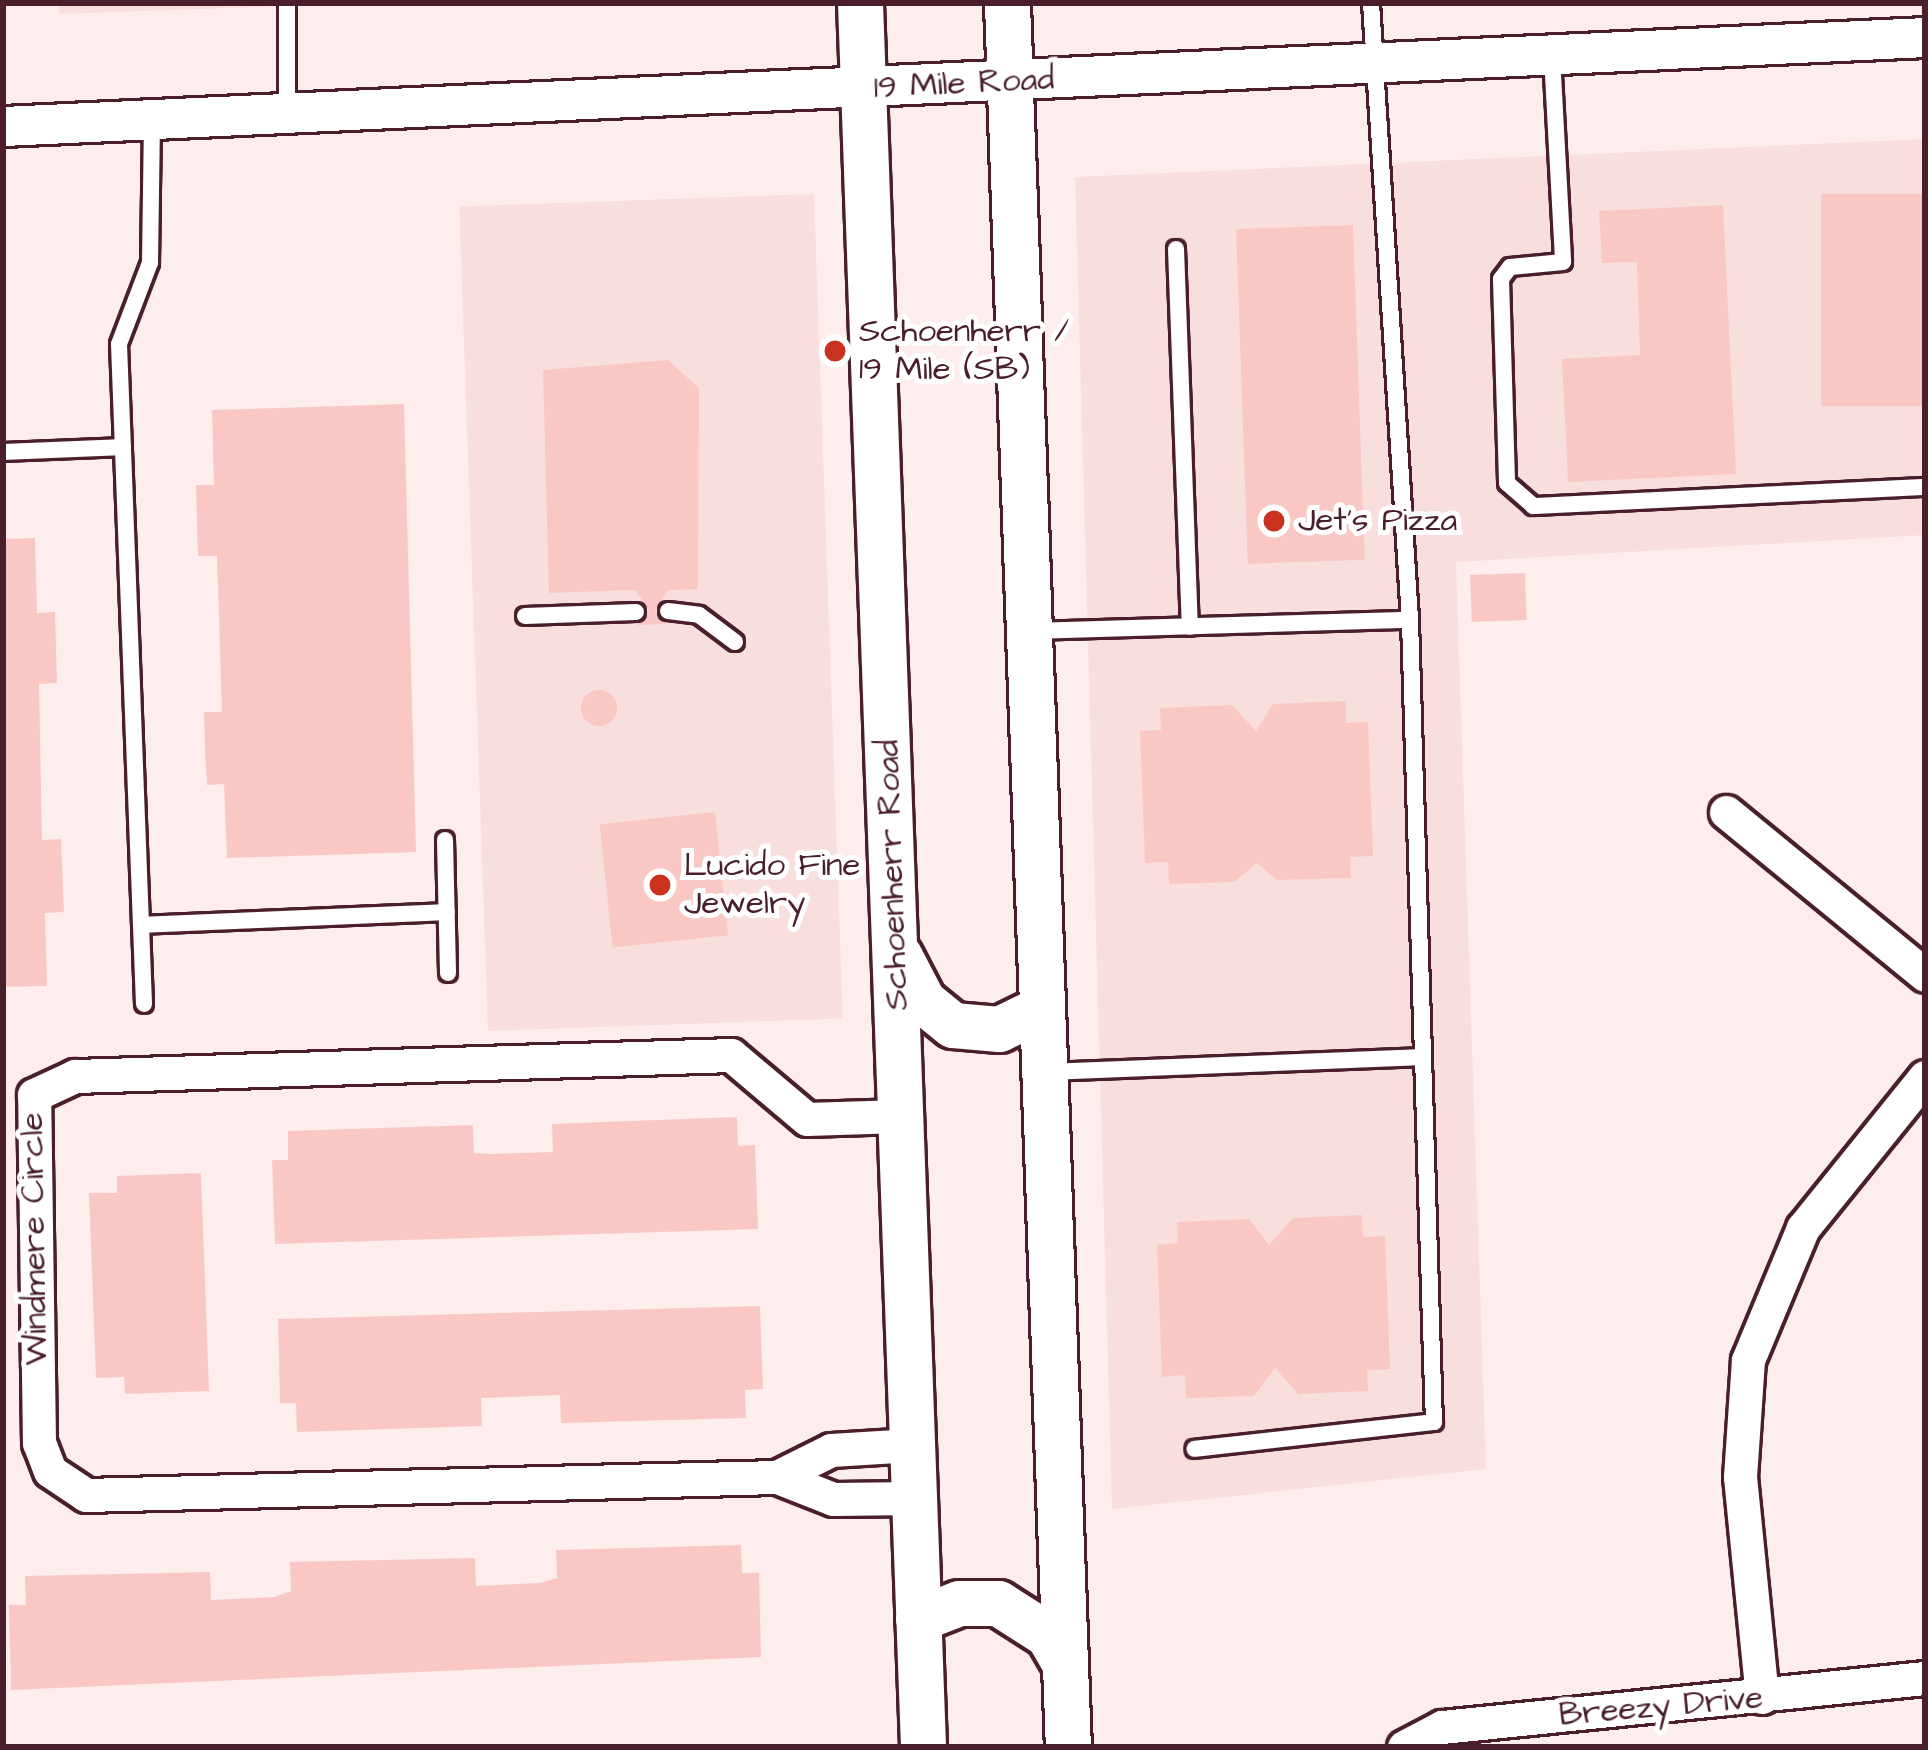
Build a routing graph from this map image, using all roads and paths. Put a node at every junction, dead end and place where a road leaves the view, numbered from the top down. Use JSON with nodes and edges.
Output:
{"nodes":[{"id":1,"x":287,"y":3,"type":"edge"},
{"id":2,"x":860,"y":3,"type":"edge"},
{"id":3,"x":1007,"y":3,"type":"edge"},
{"id":4,"x":1371,"y":3,"type":"edge"},
{"id":5,"x":1925,"y":38,"type":"edge"},
{"id":6,"x":1552,"y":55,"type":"junction"},
{"id":7,"x":1378,"y":64,"type":"junction"},
{"id":8,"x":1010,"y":82,"type":"junction"},
{"id":9,"x":863,"y":88,"type":"junction"},
{"id":10,"x":287,"y":117,"type":"junction"},
{"id":11,"x":152,"y":122,"type":"junction"},
{"id":12,"x":3,"y":126,"type":"edge"},
{"id":13,"x":1176,"y":249,"type":"dead end"},
{"id":14,"x":123,"y":448,"type":"junction"},
{"id":15,"x":3,"y":452,"type":"edge"},
{"id":16,"x":1925,"y":487,"type":"edge"},
{"id":17,"x":668,"y":611,"type":"dead end"},
{"id":18,"x":636,"y":613,"type":"dead end"},
{"id":19,"x":525,"y":616,"type":"dead end"},
{"id":20,"x":1410,"y":620,"type":"junction"},
{"id":21,"x":1190,"y":626,"type":"junction"},
{"id":22,"x":1024,"y":632,"type":"junction"},
{"id":23,"x":735,"y":642,"type":"dead end"},
{"id":24,"x":1726,"y":812,"type":"dead end"},
{"id":25,"x":445,"y":841,"type":"dead end"},
{"id":26,"x":446,"y":912,"type":"junction"},
{"id":27,"x":141,"y":925,"type":"junction"},
{"id":28,"x":896,"y":949,"type":"junction"},
{"id":29,"x":448,"y":973,"type":"dead end"},
{"id":30,"x":1925,"y":975,"type":"edge"},
{"id":31,"x":144,"y":1004,"type":"dead end"},
{"id":32,"x":1040,"y":1009,"type":"junction"},
{"id":33,"x":1423,"y":1058,"type":"junction"},
{"id":34,"x":1042,"y":1072,"type":"junction"},
{"id":35,"x":1925,"y":1077,"type":"edge"},
{"id":36,"x":900,"y":1116,"type":"junction"},
{"id":37,"x":913,"y":1445,"type":"junction"},
{"id":38,"x":1195,"y":1449,"type":"dead end"},
{"id":39,"x":777,"y":1478,"type":"junction"},
{"id":40,"x":915,"y":1498,"type":"junction"},
{"id":41,"x":918,"y":1619,"type":"junction"},
{"id":42,"x":1065,"y":1665,"type":"junction"},
{"id":43,"x":1925,"y":1678,"type":"edge"},
{"id":44,"x":1762,"y":1697,"type":"junction"},
{"id":45,"x":923,"y":1747,"type":"edge"},
{"id":46,"x":1067,"y":1747,"type":"edge"},
{"id":47,"x":1404,"y":1747,"type":"edge"}],
"edges":[{"from":1,"to":10,"type":"lane"},
{"from":2,"to":9,"type":"main road","name":"Schoenherr Road"},
{"from":3,"to":8,"type":"main road"},
{"from":4,"to":7,"type":"lane"},
{"from":5,"to":6,"type":"street","name":"19 Mile Road"},
{"from":6,"to":7,"type":"street","name":"19 Mile Road"},
{"from":6,"to":16,"type":"lane"},
{"from":7,"to":8,"type":"street","name":"19 Mile Road"},
{"from":7,"to":20,"type":"lane"},
{"from":8,"to":9,"type":"street","name":"19 Mile Road"},
{"from":8,"to":22,"type":"main road"},
{"from":9,"to":10,"type":"street","name":"19 Mile Road"},
{"from":9,"to":28,"type":"main road","name":"Schoenherr Road"},
{"from":10,"to":11,"type":"street","name":"19 Mile Road"},
{"from":11,"to":12,"type":"street","name":"19 Mile Road"},
{"from":11,"to":14,"type":"lane"},
{"from":13,"to":21,"type":"lane"},
{"from":14,"to":15,"type":"lane"},
{"from":14,"to":27,"type":"lane"},
{"from":17,"to":23,"type":"lane"},
{"from":18,"to":19,"type":"lane"},
{"from":20,"to":21,"type":"lane"},
{"from":20,"to":33,"type":"lane"},
{"from":21,"to":22,"type":"lane"},
{"from":22,"to":32,"type":"main road"},
{"from":24,"to":30,"type":"street"},
{"from":25,"to":26,"type":"lane"},
{"from":26,"to":27,"type":"lane"},
{"from":26,"to":29,"type":"lane"},
{"from":27,"to":31,"type":"lane"},
{"from":28,"to":32,"type":"main road"},
{"from":28,"to":36,"type":"main road","name":"Schoenherr Road"},
{"from":32,"to":34,"type":"main road"},
{"from":33,"to":34,"type":"lane"},
{"from":33,"to":38,"type":"lane"},
{"from":34,"to":42,"type":"main road"},
{"from":35,"to":44,"type":"street"},
{"from":36,"to":37,"type":"main road","name":"Schoenherr Road"},
{"from":36,"to":39,"type":"street","name":"Windmere Circle"},
{"from":37,"to":39,"type":"street","name":"Windmere Circle"},
{"from":37,"to":40,"type":"main road","name":"Schoenherr Road"},
{"from":39,"to":40,"type":"street","name":"Windmere Circle"},
{"from":40,"to":41,"type":"main road","name":"Schoenherr Road"},
{"from":41,"to":42,"type":"main road"},
{"from":41,"to":45,"type":"main road","name":"Schoenherr Road"},
{"from":42,"to":46,"type":"main road"},
{"from":43,"to":44,"type":"street","name":"Breezy Drive"},
{"from":44,"to":47,"type":"street","name":"Breezy Drive"}]}
